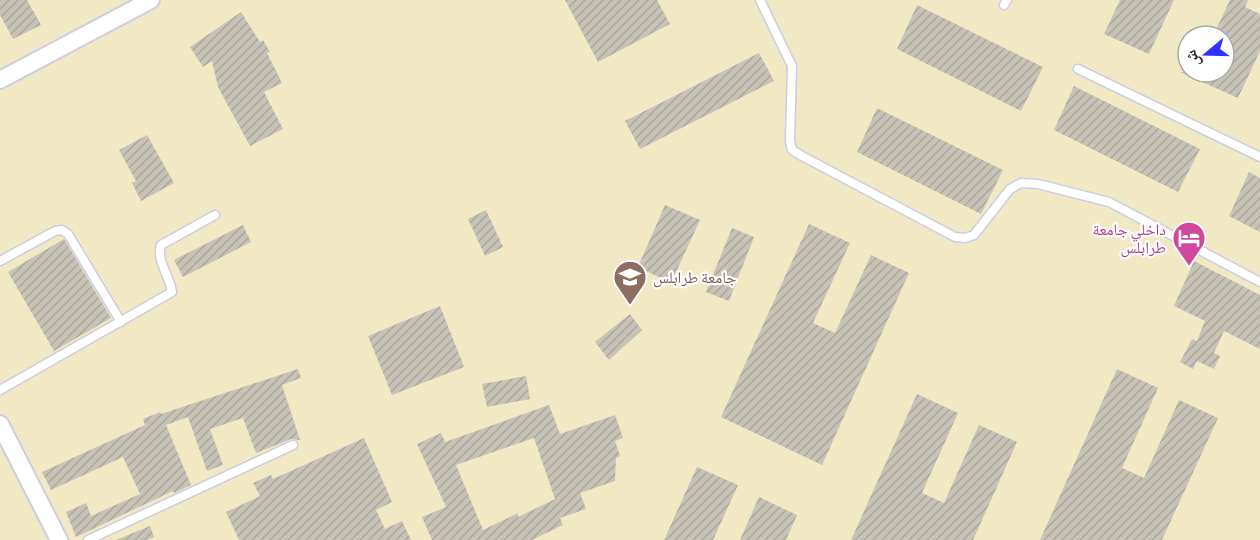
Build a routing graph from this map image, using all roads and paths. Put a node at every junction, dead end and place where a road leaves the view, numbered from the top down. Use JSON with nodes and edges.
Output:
{"nodes":[{"id":1,"x":151,"y":0,"type":"edge"},
{"id":2,"x":760,"y":0,"type":"edge"},
{"id":3,"x":1078,"y":69,"type":"dead end"},
{"id":4,"x":0,"y":80,"type":"edge"},
{"id":5,"x":1260,"y":157,"type":"edge"},
{"id":6,"x":214,"y":215,"type":"dead end"},
{"id":7,"x":0,"y":261,"type":"edge"},
{"id":8,"x":1260,"y":282,"type":"edge"},
{"id":9,"x":121,"y":322,"type":"junction"},
{"id":10,"x":0,"y":390,"type":"edge"},
{"id":11,"x":0,"y":424,"type":"edge"},
{"id":12,"x":293,"y":445,"type":"dead end"},
{"id":13,"x":59,"y":540,"type":"edge"},
{"id":14,"x":88,"y":540,"type":"edge"}],
"edges":[{"from":1,"to":4,"type":"street"},
{"from":2,"to":8,"type":"lane"},
{"from":3,"to":5,"type":"lane"},
{"from":6,"to":9,"type":"lane"},
{"from":7,"to":9,"type":"lane"},
{"from":9,"to":10,"type":"lane"},
{"from":11,"to":13,"type":"street"},
{"from":12,"to":14,"type":"lane"}]}
